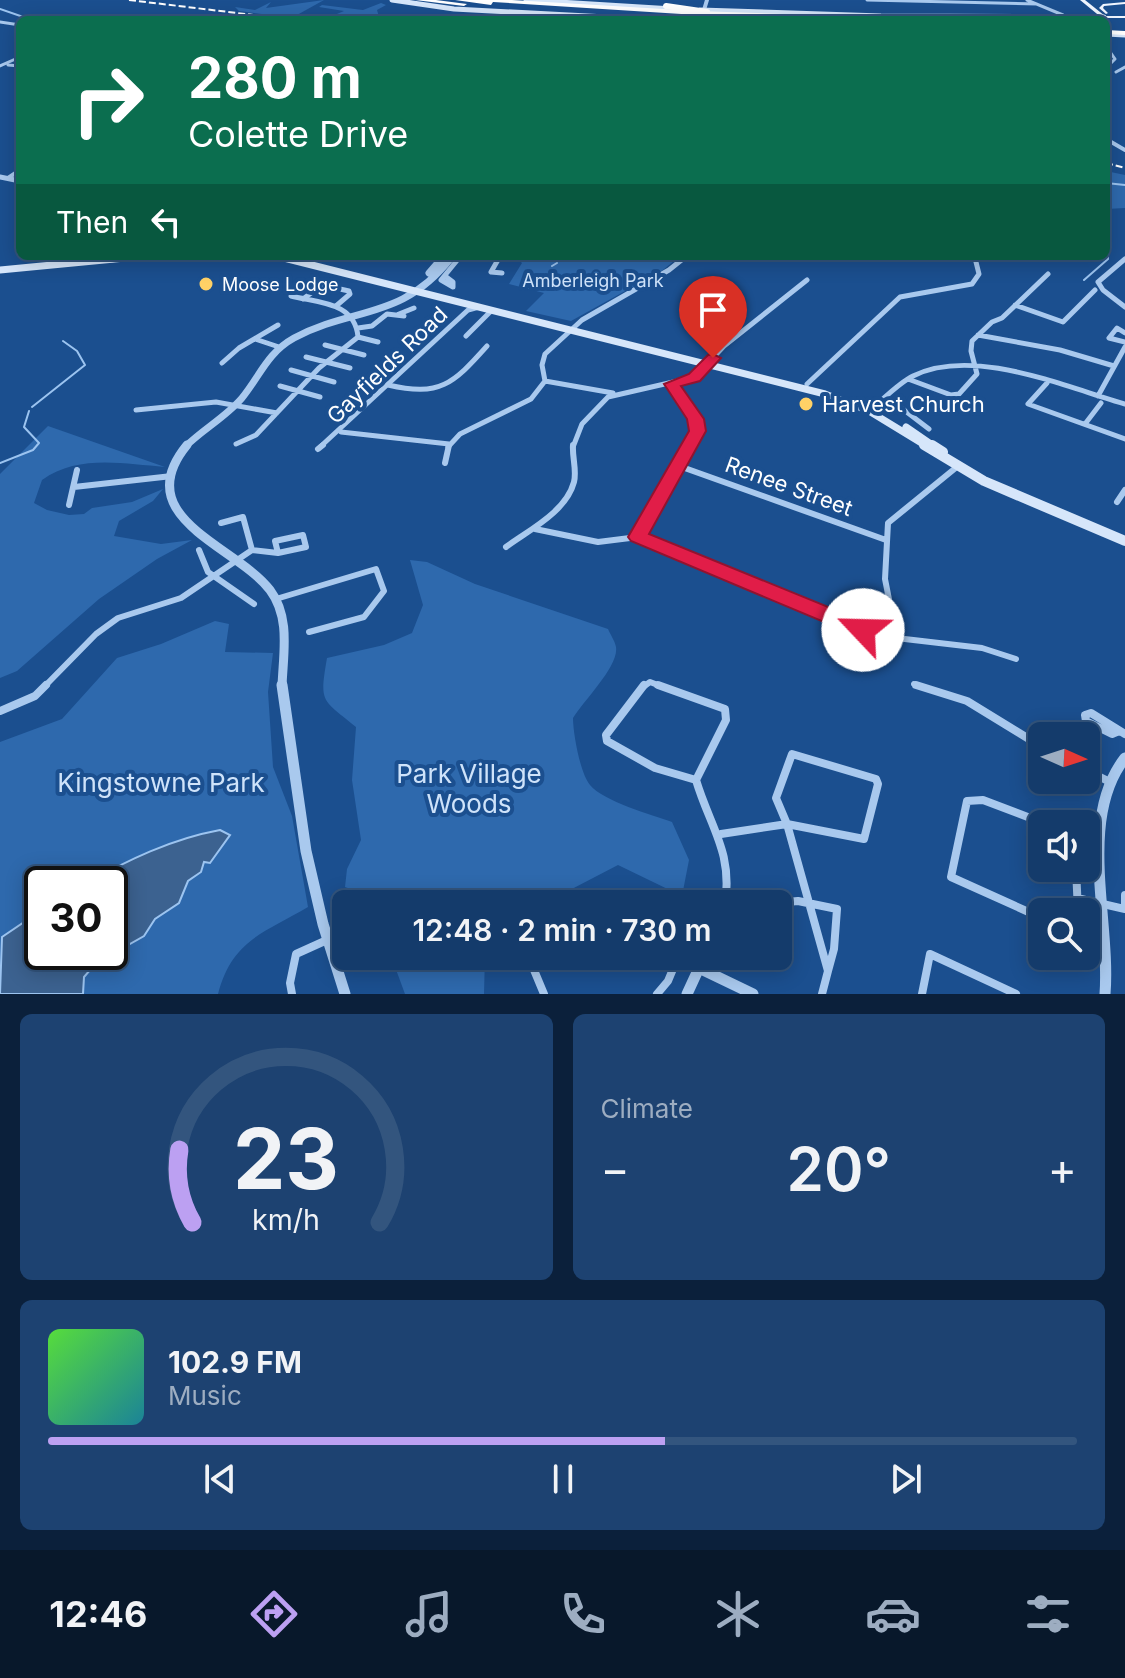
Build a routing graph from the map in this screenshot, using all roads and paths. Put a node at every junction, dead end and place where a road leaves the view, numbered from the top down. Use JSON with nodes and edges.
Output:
{"nodes":[{"id":1,"x":392,"y":0,"type":"edge"},
{"id":2,"x":418,"y":0,"type":"edge"},
{"id":3,"x":458,"y":0,"type":"edge"},
{"id":4,"x":486,"y":0,"type":"edge"},
{"id":5,"x":526,"y":0,"type":"edge"},
{"id":6,"x":545,"y":0,"type":"edge"},
{"id":7,"x":705,"y":0,"type":"edge"},
{"id":8,"x":867,"y":0,"type":"edge"},
{"id":9,"x":1027,"y":0,"type":"edge"},
{"id":10,"x":1082,"y":0,"type":"edge"},
{"id":11,"x":1112,"y":0,"type":"edge"},
{"id":12,"x":920,"y":1,"type":"edge"},
{"id":13,"x":1124,"y":2,"type":"edge"},
{"id":14,"x":583,"y":3,"type":"junction"},
{"id":15,"x":1037,"y":4,"type":"junction"},
{"id":16,"x":551,"y":10,"type":"junction"},
{"id":17,"x":703,"y":10,"type":"junction"},
{"id":18,"x":928,"y":15,"type":"junction"},
{"id":19,"x":1063,"y":15,"type":"junction"},
{"id":20,"x":584,"y":16,"type":"edge"},
{"id":21,"x":657,"y":16,"type":"edge"},
{"id":22,"x":725,"y":16,"type":"edge"},
{"id":23,"x":754,"y":16,"type":"edge"},
{"id":24,"x":833,"y":16,"type":"edge"},
{"id":25,"x":1106,"y":16,"type":"junction"},
{"id":26,"x":1125,"y":16,"type":"edge"},
{"id":27,"x":1125,"y":67,"type":"edge"},
{"id":28,"x":1116,"y":72,"type":"dead end"},
{"id":29,"x":16,"y":173,"type":"edge"},
{"id":30,"x":0,"y":177,"type":"edge"},
{"id":31,"x":8,"y":178,"type":"junction"},
{"id":32,"x":16,"y":180,"type":"edge"},
{"id":33,"x":1125,"y":259,"type":"edge"},
{"id":34,"x":74,"y":260,"type":"edge"},
{"id":35,"x":95,"y":260,"type":"edge"},
{"id":36,"x":294,"y":260,"type":"edge"},
{"id":37,"x":311,"y":260,"type":"edge"},
{"id":38,"x":440,"y":260,"type":"edge"},
{"id":39,"x":447,"y":260,"type":"edge"},
{"id":40,"x":458,"y":260,"type":"edge"},
{"id":41,"x":498,"y":260,"type":"edge"},
{"id":42,"x":681,"y":260,"type":"edge"},
{"id":43,"x":975,"y":260,"type":"edge"},
{"id":44,"x":21,"y":266,"type":"junction"},
{"id":45,"x":0,"y":268,"type":"edge"},
{"id":46,"x":502,"y":273,"type":"dead end"},
{"id":47,"x":1048,"y":274,"type":"dead end"},
{"id":48,"x":445,"y":276,"type":"dead end"},
{"id":49,"x":807,"y":280,"type":"dead end"},
{"id":50,"x":415,"y":288,"type":"junction"},
{"id":51,"x":1095,"y":290,"type":"dead end"},
{"id":52,"x":291,"y":296,"type":"dead end"},
{"id":53,"x":303,"y":299,"type":"junction"},
{"id":54,"x":1015,"y":305,"type":"junction"},
{"id":55,"x":336,"y":306,"type":"junction"},
{"id":56,"x":479,"y":307,"type":"junction"},
{"id":57,"x":1125,"y":307,"type":"edge"},
{"id":58,"x":414,"y":308,"type":"dead end"},
{"id":59,"x":492,"y":310,"type":"junction"},
{"id":60,"x":350,"y":318,"type":"junction"},
{"id":61,"x":278,"y":325,"type":"dead end"},
{"id":62,"x":358,"y":328,"type":"junction"},
{"id":63,"x":574,"y":328,"type":"junction"},
{"id":64,"x":1125,"y":333,"type":"edge"},
{"id":65,"x":978,"y":335,"type":"junction"},
{"id":66,"x":466,"y":336,"type":"dead end"},
{"id":67,"x":358,"y":337,"type":"junction"},
{"id":68,"x":255,"y":339,"type":"junction"},
{"id":69,"x":378,"y":342,"type":"dead end"},
{"id":70,"x":325,"y":345,"type":"dead end"},
{"id":71,"x":1125,"y":345,"type":"edge"},
{"id":72,"x":487,"y":346,"type":"dead end"},
{"id":73,"x":279,"y":347,"type":"junction"},
{"id":74,"x":345,"y":350,"type":"junction"},
{"id":75,"x":364,"y":355,"type":"dead end"},
{"id":76,"x":306,"y":357,"type":"dead end"},
{"id":77,"x":327,"y":362,"type":"junction"},
{"id":78,"x":222,"y":363,"type":"dead end"},
{"id":79,"x":709,"y":363,"type":"junction"},
{"id":80,"x":976,"y":366,"type":"junction"},
{"id":81,"x":1114,"y":366,"type":"junction"},
{"id":82,"x":350,"y":368,"type":"dead end"},
{"id":83,"x":291,"y":370,"type":"dead end"},
{"id":84,"x":312,"y":376,"type":"junction"},
{"id":85,"x":908,"y":379,"type":"junction"},
{"id":86,"x":545,"y":381,"type":"junction"},
{"id":87,"x":334,"y":382,"type":"dead end"},
{"id":88,"x":1047,"y":383,"type":"junction"},
{"id":89,"x":672,"y":384,"type":"junction"},
{"id":90,"x":807,"y":384,"type":"junction"},
{"id":91,"x":388,"y":385,"type":"junction"},
{"id":92,"x":280,"y":386,"type":"dead end"},
{"id":93,"x":299,"y":391,"type":"junction"},
{"id":94,"x":620,"y":393,"type":"junction"},
{"id":95,"x":320,"y":397,"type":"dead end"},
{"id":96,"x":887,"y":397,"type":"junction"},
{"id":97,"x":1099,"y":400,"type":"junction"},
{"id":98,"x":235,"y":404,"type":"junction"},
{"id":99,"x":1125,"y":404,"type":"edge"},
{"id":100,"x":136,"y":410,"type":"dead end"},
{"id":101,"x":871,"y":410,"type":"junction"},
{"id":102,"x":277,"y":413,"type":"junction"},
{"id":103,"x":1085,"y":424,"type":"junction"},
{"id":104,"x":929,"y":429,"type":"dead end"},
{"id":105,"x":341,"y":432,"type":"junction"},
{"id":106,"x":1125,"y":439,"type":"edge"},
{"id":107,"x":236,"y":444,"type":"dead end"},
{"id":108,"x":449,"y":444,"type":"junction"},
{"id":109,"x":318,"y":449,"type":"dead end"},
{"id":110,"x":445,"y":463,"type":"dead end"},
{"id":111,"x":679,"y":466,"type":"junction"},
{"id":112,"x":958,"y":466,"type":"junction"},
{"id":113,"x":77,"y":470,"type":"dead end"},
{"id":114,"x":172,"y":476,"type":"junction"},
{"id":115,"x":74,"y":487,"type":"junction"},
{"id":116,"x":1125,"y":490,"type":"edge"},
{"id":117,"x":1117,"y":502,"type":"dead end"},
{"id":118,"x":69,"y":505,"type":"dead end"},
{"id":119,"x":221,"y":523,"type":"dead end"},
{"id":120,"x":535,"y":529,"type":"junction"},
{"id":121,"x":638,"y":537,"type":"junction"},
{"id":122,"x":886,"y":540,"type":"junction"},
{"id":123,"x":1125,"y":541,"type":"edge"},
{"id":124,"x":506,"y":547,"type":"dead end"},
{"id":125,"x":199,"y":550,"type":"dead end"},
{"id":126,"x":252,"y":550,"type":"junction"},
{"id":127,"x":278,"y":554,"type":"junction"},
{"id":128,"x":236,"y":560,"type":"junction"},
{"id":129,"x":210,"y":577,"type":"junction"},
{"id":130,"x":276,"y":599,"type":"junction"},
{"id":131,"x":254,"y":604,"type":"dead end"},
{"id":132,"x":309,"y":632,"type":"dead end"},
{"id":133,"x":897,"y":640,"type":"junction"},
{"id":134,"x":1016,"y":659,"type":"dead end"},
{"id":135,"x":914,"y":684,"type":"dead end"},
{"id":136,"x":0,"y":711,"type":"edge"},
{"id":137,"x":1028,"y":738,"type":"edge"},
{"id":138,"x":1125,"y":758,"type":"edge"},
{"id":139,"x":1100,"y":777,"type":"edge"},
{"id":140,"x":696,"y":780,"type":"junction"},
{"id":141,"x":1108,"y":781,"type":"junction"},
{"id":142,"x":1028,"y":817,"type":"edge"},
{"id":143,"x":787,"y":824,"type":"junction"},
{"id":144,"x":721,"y":834,"type":"junction"},
{"id":145,"x":1076,"y":882,"type":"edge"},
{"id":146,"x":726,"y":890,"type":"edge"},
{"id":147,"x":1125,"y":895,"type":"edge"},
{"id":148,"x":1077,"y":898,"type":"edge"},
{"id":149,"x":806,"y":902,"type":"junction"},
{"id":150,"x":792,"y":903,"type":"edge"},
{"id":151,"x":1100,"y":903,"type":"edge"},
{"id":152,"x":1103,"y":904,"type":"junction"},
{"id":153,"x":1125,"y":907,"type":"edge"},
{"id":154,"x":1028,"y":912,"type":"edge"},
{"id":155,"x":327,"y":940,"type":"junction"},
{"id":156,"x":534,"y":970,"type":"edge"},
{"id":157,"x":673,"y":970,"type":"edge"},
{"id":158,"x":698,"y":970,"type":"edge"},
{"id":159,"x":715,"y":970,"type":"edge"},
{"id":160,"x":828,"y":971,"type":"junction"},
{"id":161,"x":1107,"y":993,"type":"edge"},
{"id":162,"x":292,"y":994,"type":"edge"},
{"id":163,"x":345,"y":994,"type":"edge"},
{"id":164,"x":544,"y":994,"type":"edge"},
{"id":165,"x":657,"y":994,"type":"edge"},
{"id":166,"x":687,"y":994,"type":"edge"},
{"id":167,"x":753,"y":994,"type":"edge"},
{"id":168,"x":822,"y":994,"type":"edge"},
{"id":169,"x":922,"y":994,"type":"edge"},
{"id":170,"x":1016,"y":994,"type":"edge"}],
"edges":[{"from":1,"to":20,"type":"main road"},
{"from":2,"to":16,"type":"highway"},
{"from":2,"to":16,"type":"highway"},
{"from":3,"to":22,"type":"highway"},
{"from":4,"to":23,"type":"highway"},
{"from":5,"to":17,"type":"main road"},
{"from":6,"to":14,"type":"main road"},
{"from":7,"to":17,"type":"street"},
{"from":8,"to":12,"type":"street"},
{"from":9,"to":15,"type":"street"},
{"from":10,"to":25,"type":"main road"},
{"from":11,"to":13,"type":"main road"},
{"from":12,"to":15,"type":"street"},
{"from":12,"to":18,"type":"street"},
{"from":13,"to":25,"type":"main road"},
{"from":14,"to":17,"type":"main road"},
{"from":14,"to":17,"type":"highway","bridge":true},
{"from":15,"to":19,"type":"street"},
{"from":16,"to":21,"type":"highway"},
{"from":17,"to":18,"type":"main road"},
{"from":17,"to":24,"type":"highway"},
{"from":18,"to":19,"type":"main road"},
{"from":18,"to":25,"type":"main road"},
{"from":19,"to":25,"type":"main road"},
{"from":25,"to":26,"type":"main road"},
{"from":27,"to":28,"type":"street"},
{"from":29,"to":31,"type":"street"},
{"from":30,"to":31,"type":"street"},
{"from":31,"to":32,"type":"street"},
{"from":33,"to":57,"type":"street"},
{"from":34,"to":44,"type":"main road"},
{"from":35,"to":44,"type":"main road"},
{"from":36,"to":50,"type":"main road"},
{"from":37,"to":50,"type":"main road"},
{"from":38,"to":50,"type":"street"},
{"from":39,"to":50,"type":"street"},
{"from":40,"to":48,"type":"street"},
{"from":41,"to":46,"type":"street"},
{"from":42,"to":63,"type":"street"},
{"from":43,"to":90,"type":"street"},
{"from":44,"to":45,"type":"main road"},
{"from":47,"to":54,"type":"street"},
{"from":49,"to":79,"type":"street"},
{"from":50,"to":56,"type":"main road"},
{"from":50,"to":60,"type":"street"},
{"from":50,"to":63,"type":"main road"},
{"from":51,"to":54,"type":"street"},
{"from":52,"to":53,"type":"street"},
{"from":53,"to":55,"type":"street"},
{"from":53,"to":55,"type":"street"},
{"from":54,"to":65,"type":"street"},
{"from":55,"to":60,"type":"street"},
{"from":56,"to":59,"type":"main road"},
{"from":56,"to":91,"type":"street","name":"Gayfields Road"},
{"from":58,"to":62,"type":"street"},
{"from":59,"to":63,"type":"main road"},
{"from":59,"to":66,"type":"street"},
{"from":60,"to":62,"type":"street"},
{"from":60,"to":73,"type":"street"},
{"from":61,"to":68,"type":"street"},
{"from":62,"to":67,"type":"street"},
{"from":63,"to":79,"type":"main road"},
{"from":63,"to":86,"type":"street"},
{"from":64,"to":71,"type":"street"},
{"from":65,"to":80,"type":"street"},
{"from":65,"to":81,"type":"street"},
{"from":67,"to":69,"type":"street"},
{"from":67,"to":74,"type":"street"},
{"from":68,"to":73,"type":"street"},
{"from":68,"to":78,"type":"street"},
{"from":70,"to":74,"type":"street"},
{"from":71,"to":81,"type":"street"},
{"from":72,"to":91,"type":"street"},
{"from":73,"to":98,"type":"street"},
{"from":74,"to":75,"type":"street"},
{"from":74,"to":77,"type":"street"},
{"from":76,"to":77,"type":"street"},
{"from":77,"to":82,"type":"street"},
{"from":77,"to":84,"type":"street"},
{"from":79,"to":89,"type":"street"},
{"from":79,"to":90,"type":"main road"},
{"from":79,"to":101,"type":"main road"},
{"from":80,"to":85,"type":"street"},
{"from":80,"to":85,"type":"street"},
{"from":80,"to":88,"type":"street"},
{"from":81,"to":97,"type":"street"},
{"from":83,"to":84,"type":"street"},
{"from":84,"to":87,"type":"street"},
{"from":84,"to":93,"type":"street"},
{"from":85,"to":96,"type":"street"},
{"from":86,"to":94,"type":"street"},
{"from":86,"to":108,"type":"street"},
{"from":88,"to":97,"type":"street"},
{"from":88,"to":103,"type":"street"},
{"from":89,"to":94,"type":"street"},
{"from":89,"to":111,"type":"street"},
{"from":90,"to":101,"type":"main road"},
{"from":91,"to":105,"type":"street","name":"Gayfields Road"},
{"from":92,"to":93,"type":"street"},
{"from":93,"to":95,"type":"street"},
{"from":93,"to":102,"type":"street"},
{"from":94,"to":120,"type":"street"},
{"from":96,"to":101,"type":"street"},
{"from":96,"to":104,"type":"street"},
{"from":97,"to":99,"type":"street"},
{"from":97,"to":103,"type":"street"},
{"from":98,"to":100,"type":"street"},
{"from":98,"to":102,"type":"street"},
{"from":98,"to":114,"type":"street"},
{"from":101,"to":112,"type":"main road"},
{"from":102,"to":107,"type":"street"},
{"from":103,"to":106,"type":"street"},
{"from":105,"to":108,"type":"street"},
{"from":105,"to":109,"type":"street","name":"Gayfields Road"},
{"from":108,"to":110,"type":"street"},
{"from":111,"to":121,"type":"street"},
{"from":111,"to":122,"type":"street","name":"Renee Street"},
{"from":112,"to":122,"type":"street"},
{"from":112,"to":123,"type":"main road"},
{"from":113,"to":115,"type":"street"},
{"from":114,"to":115,"type":"street"},
{"from":114,"to":128,"type":"street"},
{"from":115,"to":118,"type":"street"},
{"from":116,"to":117,"type":"street"},
{"from":119,"to":126,"type":"street"},
{"from":120,"to":121,"type":"street"},
{"from":120,"to":124,"type":"street"},
{"from":121,"to":133,"type":"street"},
{"from":122,"to":133,"type":"street"},
{"from":125,"to":129,"type":"street"},
{"from":126,"to":127,"type":"street"},
{"from":126,"to":128,"type":"street"},
{"from":127,"to":127,"type":"street"},
{"from":128,"to":129,"type":"street"},
{"from":128,"to":130,"type":"street"},
{"from":129,"to":131,"type":"street"},
{"from":129,"to":136,"type":"street"},
{"from":130,"to":132,"type":"street"},
{"from":130,"to":155,"type":"street"},
{"from":133,"to":134,"type":"street"},
{"from":135,"to":137,"type":"street"},
{"from":138,"to":141,"type":"street"},
{"from":139,"to":141,"type":"street"},
{"from":140,"to":140,"type":"street"},
{"from":140,"to":144,"type":"street"},
{"from":141,"to":152,"type":"street"},
{"from":142,"to":154,"type":"street"},
{"from":143,"to":143,"type":"street"},
{"from":143,"to":144,"type":"street"},
{"from":143,"to":149,"type":"street"},
{"from":144,"to":146,"type":"street"},
{"from":145,"to":148,"type":"street"},
{"from":147,"to":153,"type":"street"},
{"from":149,"to":150,"type":"street"},
{"from":149,"to":160,"type":"street"},
{"from":149,"to":160,"type":"street"},
{"from":151,"to":152,"type":"street"},
{"from":152,"to":153,"type":"street"},
{"from":152,"to":161,"type":"street"},
{"from":155,"to":162,"type":"street"},
{"from":155,"to":163,"type":"street"},
{"from":156,"to":164,"type":"street"},
{"from":157,"to":165,"type":"street"},
{"from":158,"to":166,"type":"street"},
{"from":159,"to":167,"type":"street"},
{"from":160,"to":168,"type":"street"},
{"from":169,"to":170,"type":"street"}]}
